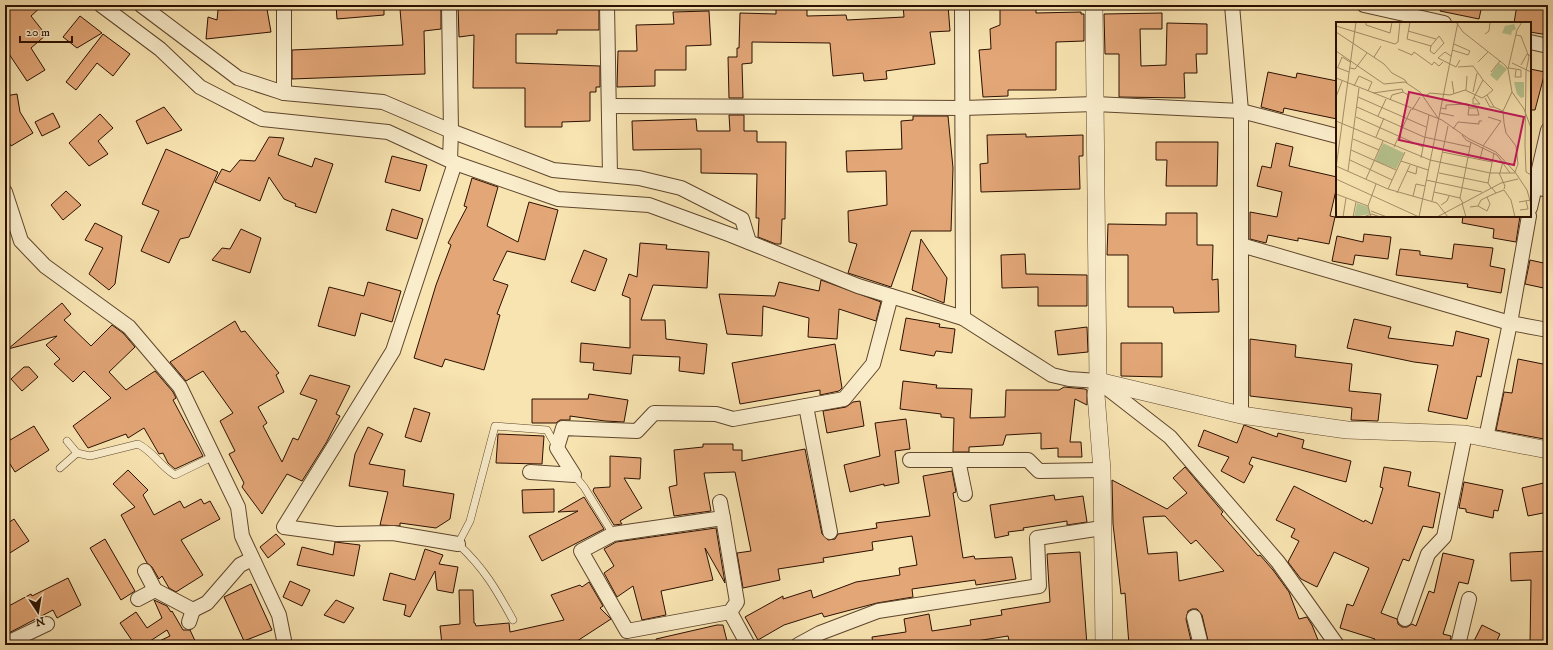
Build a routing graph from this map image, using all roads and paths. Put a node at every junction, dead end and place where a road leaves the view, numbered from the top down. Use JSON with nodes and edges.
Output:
{"nodes":[{"id":1,"x":102,"y":5,"type":"edge"},
{"id":2,"x":142,"y":5,"type":"edge"},
{"id":3,"x":284,"y":5,"type":"edge"},
{"id":4,"x":450,"y":5,"type":"edge"},
{"id":5,"x":607,"y":5,"type":"edge"},
{"id":6,"x":962,"y":5,"type":"edge"},
{"id":7,"x":1094,"y":5,"type":"edge"},
{"id":8,"x":1232,"y":5,"type":"edge"},
{"id":9,"x":1364,"y":5,"type":"edge"},
{"id":10,"x":153,"y":10,"type":"edge"},
{"id":11,"x":1440,"y":22,"type":"edge"},
{"id":12,"x":1531,"y":42,"type":"edge"},
{"id":13,"x":1548,"y":46,"type":"edge"},
{"id":14,"x":284,"y":93,"type":"junction"},
{"id":15,"x":1095,"y":104,"type":"junction"},
{"id":16,"x":610,"y":106,"type":"junction"},
{"id":17,"x":963,"y":108,"type":"junction"},
{"id":18,"x":1241,"y":111,"type":"junction"},
{"id":19,"x":1548,"y":130,"type":"edge"},
{"id":20,"x":451,"y":131,"type":"junction"},
{"id":21,"x":1336,"y":136,"type":"edge"},
{"id":22,"x":452,"y":161,"type":"junction"},
{"id":23,"x":610,"y":175,"type":"junction"},
{"id":24,"x":1532,"y":187,"type":"edge"},
{"id":25,"x":1548,"y":190,"type":"edge"},
{"id":26,"x":5,"y":192,"type":"edge"},
{"id":27,"x":1531,"y":198,"type":"edge"},
{"id":28,"x":1529,"y":217,"type":"edge"},
{"id":29,"x":748,"y":242,"type":"junction"},
{"id":30,"x":1241,"y":245,"type":"junction"},
{"id":31,"x":891,"y":296,"type":"junction"},
{"id":32,"x":963,"y":318,"type":"junction"},
{"id":33,"x":1510,"y":323,"type":"junction"},
{"id":34,"x":1548,"y":330,"type":"edge"},
{"id":35,"x":1098,"y":381,"type":"junction"},
{"id":36,"x":806,"y":406,"type":"junction"},
{"id":37,"x":1241,"y":415,"type":"junction"},
{"id":38,"x":1465,"y":434,"type":"junction"},
{"id":39,"x":1486,"y":438,"type":"junction"},
{"id":40,"x":67,"y":441,"type":"dead end"},
{"id":41,"x":558,"y":448,"type":"junction"},
{"id":42,"x":1548,"y":450,"type":"edge"},
{"id":43,"x":77,"y":453,"type":"junction"},
{"id":44,"x":214,"y":456,"type":"junction"},
{"id":45,"x":910,"y":460,"type":"dead end"},
{"id":46,"x":958,"y":460,"type":"junction"},
{"id":47,"x":60,"y":468,"type":"dead end"},
{"id":48,"x":1102,"y":470,"type":"junction"},
{"id":49,"x":530,"y":472,"type":"dead end"},
{"id":50,"x":574,"y":475,"type":"junction"},
{"id":51,"x":965,"y":494,"type":"dead end"},
{"id":52,"x":720,"y":502,"type":"dead end"},
{"id":53,"x":723,"y":518,"type":"junction"},
{"id":54,"x":1102,"y":528,"type":"junction"},
{"id":55,"x":830,"y":532,"type":"dead end"},
{"id":56,"x":613,"y":534,"type":"junction"},
{"id":57,"x":458,"y":544,"type":"junction"},
{"id":58,"x":252,"y":559,"type":"junction"},
{"id":59,"x":145,"y":571,"type":"dead end"},
{"id":60,"x":155,"y":590,"type":"junction"},
{"id":61,"x":138,"y":599,"type":"dead end"},
{"id":62,"x":1469,"y":599,"type":"dead end"},
{"id":63,"x":730,"y":612,"type":"junction"},
{"id":64,"x":1194,"y":617,"type":"dead end"},
{"id":65,"x":1405,"y":619,"type":"dead end"},
{"id":66,"x":513,"y":620,"type":"dead end"},
{"id":67,"x":47,"y":624,"type":"dead end"},
{"id":68,"x":5,"y":644,"type":"edge"},
{"id":69,"x":285,"y":645,"type":"edge"},
{"id":70,"x":748,"y":645,"type":"edge"},
{"id":71,"x":798,"y":645,"type":"edge"},
{"id":72,"x":1104,"y":645,"type":"edge"},
{"id":73,"x":1201,"y":645,"type":"edge"},
{"id":74,"x":1337,"y":645,"type":"edge"},
{"id":75,"x":1458,"y":645,"type":"edge"}],
"edges":[{"from":1,"to":22,"type":"street"},
{"from":2,"to":10,"type":"street"},
{"from":3,"to":14,"type":"street"},
{"from":4,"to":20,"type":"street"},
{"from":5,"to":16,"type":"street"},
{"from":6,"to":17,"type":"street"},
{"from":7,"to":15,"type":"street"},
{"from":8,"to":18,"type":"street"},
{"from":9,"to":11,"type":"street"},
{"from":10,"to":14,"type":"street"},
{"from":12,"to":13,"type":"street"},
{"from":14,"to":20,"type":"street"},
{"from":15,"to":17,"type":"street"},
{"from":15,"to":18,"type":"street"},
{"from":15,"to":35,"type":"street"},
{"from":16,"to":17,"type":"street"},
{"from":16,"to":23,"type":"street"},
{"from":17,"to":32,"type":"street"},
{"from":18,"to":21,"type":"street"},
{"from":18,"to":30,"type":"street"},
{"from":19,"to":24,"type":"street"},
{"from":20,"to":22,"type":"street"},
{"from":20,"to":23,"type":"street"},
{"from":22,"to":29,"type":"street"},
{"from":22,"to":57,"type":"street"},
{"from":23,"to":29,"type":"street"},
{"from":24,"to":25,"type":"street"},
{"from":24,"to":27,"type":"street"},
{"from":26,"to":44,"type":"street"},
{"from":28,"to":33,"type":"street"},
{"from":29,"to":31,"type":"street"},
{"from":30,"to":33,"type":"street"},
{"from":30,"to":37,"type":"street"},
{"from":31,"to":32,"type":"street"},
{"from":31,"to":36,"type":"street"},
{"from":32,"to":35,"type":"street"},
{"from":33,"to":34,"type":"street"},
{"from":33,"to":39,"type":"street"},
{"from":35,"to":37,"type":"street"},
{"from":35,"to":48,"type":"street"},
{"from":35,"to":74,"type":"street"},
{"from":36,"to":41,"type":"street"},
{"from":36,"to":55,"type":"street"},
{"from":37,"to":38,"type":"street"},
{"from":38,"to":39,"type":"street"},
{"from":38,"to":65,"type":"street"},
{"from":39,"to":42,"type":"street"},
{"from":40,"to":43,"type":"lane"},
{"from":41,"to":50,"type":"street"},
{"from":41,"to":57,"type":"lane"},
{"from":43,"to":44,"type":"lane"},
{"from":43,"to":47,"type":"lane"},
{"from":44,"to":58,"type":"street"},
{"from":45,"to":46,"type":"street"},
{"from":46,"to":48,"type":"street"},
{"from":46,"to":51,"type":"street"},
{"from":48,"to":54,"type":"street"},
{"from":49,"to":50,"type":"street"},
{"from":50,"to":56,"type":"lane"},
{"from":52,"to":53,"type":"street"},
{"from":53,"to":56,"type":"street"},
{"from":53,"to":63,"type":"street"},
{"from":54,"to":71,"type":"street"},
{"from":54,"to":72,"type":"street"},
{"from":56,"to":63,"type":"street"},
{"from":57,"to":66,"type":"lane"},
{"from":58,"to":60,"type":"street"},
{"from":58,"to":69,"type":"street"},
{"from":59,"to":60,"type":"street"},
{"from":60,"to":61,"type":"street"},
{"from":62,"to":75,"type":"street"},
{"from":63,"to":70,"type":"street"},
{"from":64,"to":73,"type":"street"},
{"from":67,"to":68,"type":"street"}]}
